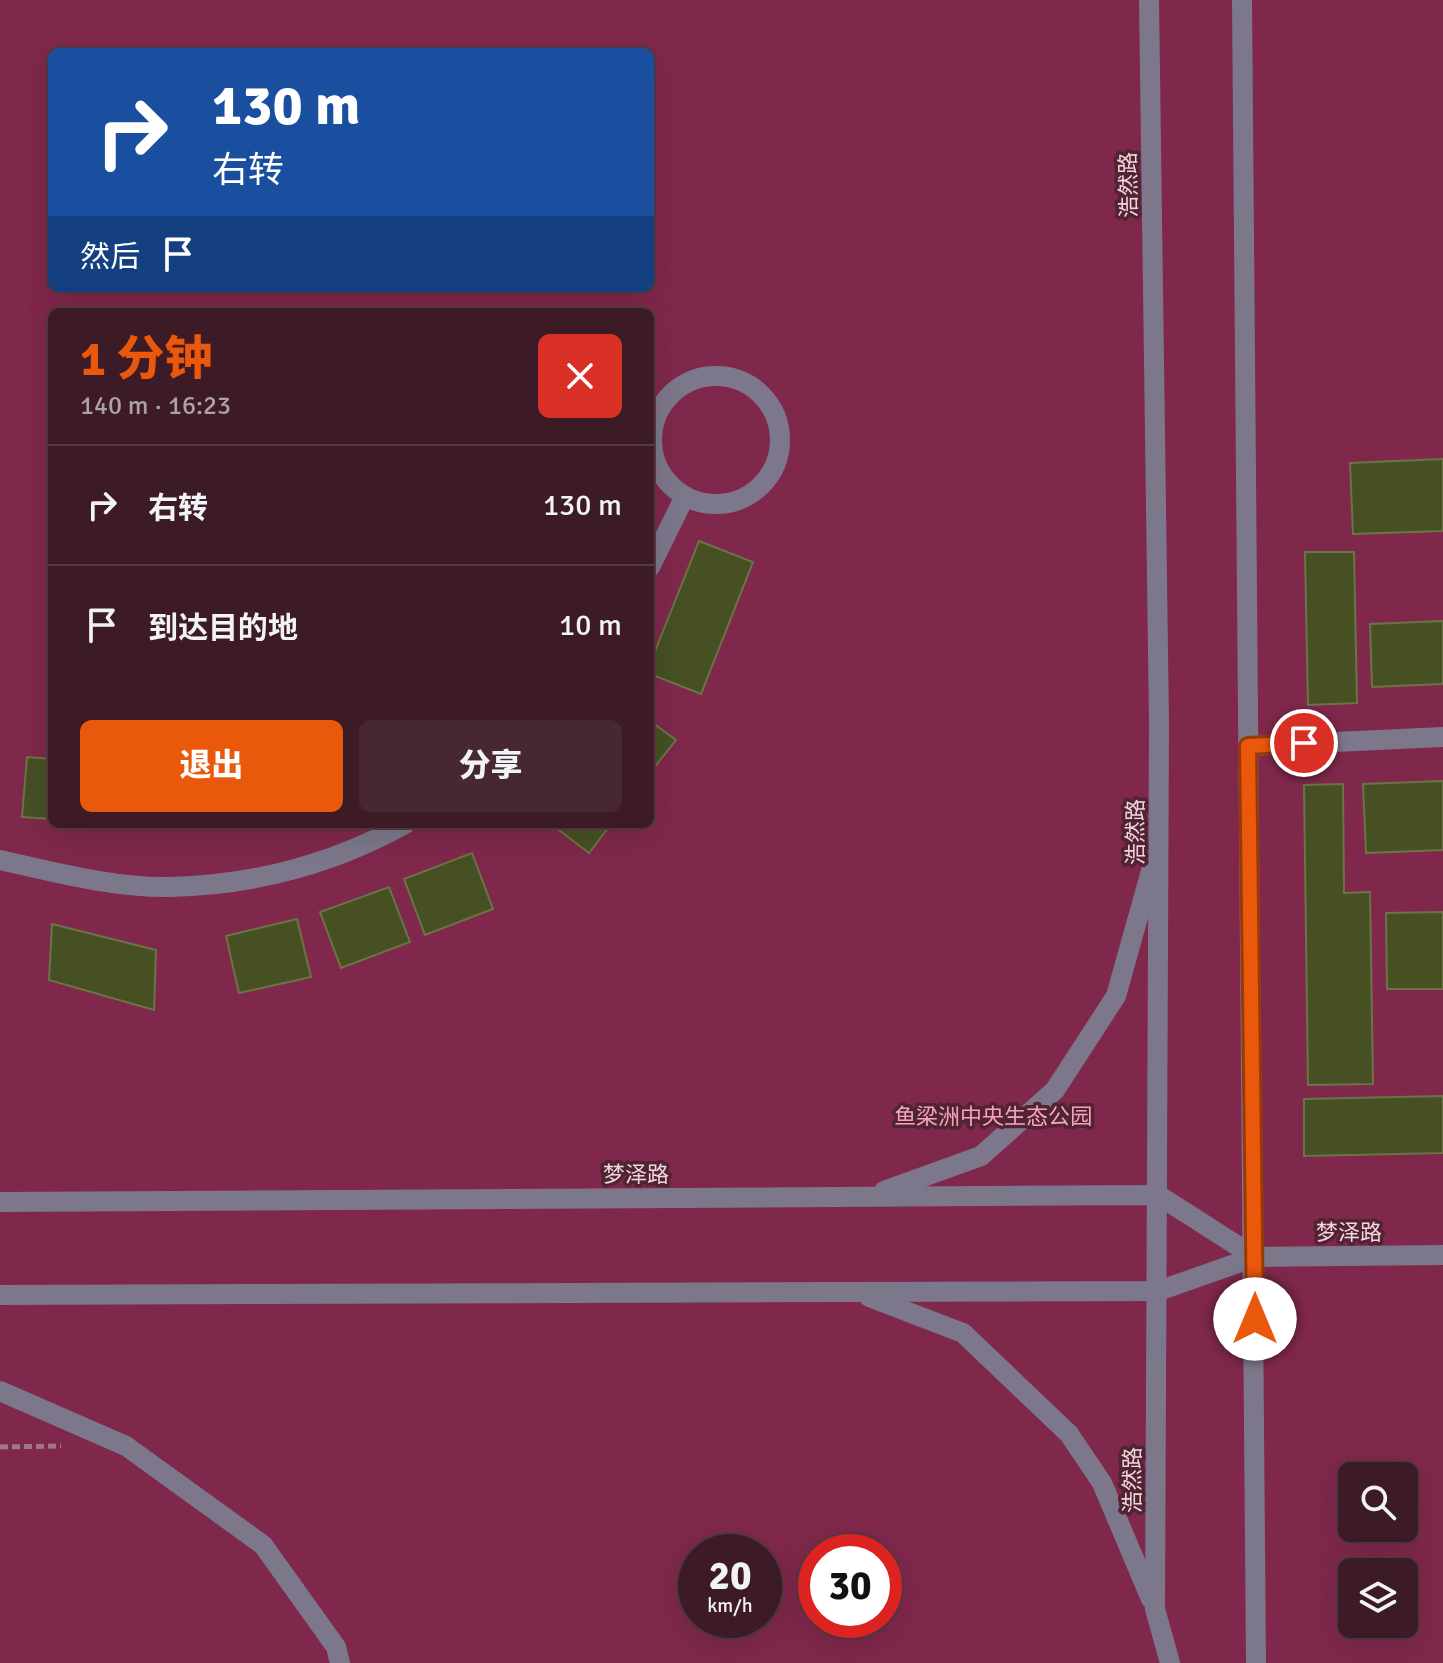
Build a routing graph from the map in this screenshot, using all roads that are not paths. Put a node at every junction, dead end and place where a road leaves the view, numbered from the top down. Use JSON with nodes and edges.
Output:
{"nodes":[{"id":1,"x":1149,"y":0,"type":"edge"},
{"id":2,"x":1242,"y":0,"type":"edge"},
{"id":3,"x":654,"y":423,"type":"edge"},
{"id":4,"x":654,"y":454,"type":"edge"},
{"id":5,"x":685,"y":496,"type":"junction"},
{"id":6,"x":654,"y":559,"type":"edge"},
{"id":7,"x":1443,"y":737,"type":"edge"},
{"id":8,"x":1248,"y":746,"type":"junction"},
{"id":9,"x":395,"y":828,"type":"edge"},
{"id":10,"x":1159,"y":844,"type":"junction"},
{"id":11,"x":0,"y":860,"type":"edge"},
{"id":12,"x":1158,"y":1195,"type":"junction"},
{"id":13,"x":867,"y":1197,"type":"junction"},
{"id":14,"x":0,"y":1202,"type":"edge"},
{"id":15,"x":1443,"y":1255,"type":"edge"},
{"id":16,"x":1255,"y":1257,"type":"junction"},
{"id":17,"x":1158,"y":1291,"type":"junction"},
{"id":18,"x":858,"y":1292,"type":"junction"},
{"id":19,"x":0,"y":1295,"type":"edge"},
{"id":20,"x":0,"y":1391,"type":"edge"},
{"id":21,"x":1155,"y":1609,"type":"junction"},
{"id":22,"x":340,"y":1663,"type":"edge"},
{"id":23,"x":1170,"y":1663,"type":"edge"},
{"id":24,"x":1256,"y":1663,"type":"edge"}],
"edges":[{"from":1,"to":10,"type":"street","name":"浩然路"},
{"from":2,"to":8,"type":"street"},
{"from":3,"to":5,"type":"street"},
{"from":4,"to":5,"type":"street"},
{"from":5,"to":6,"type":"street"},
{"from":7,"to":8,"type":"street"},
{"from":8,"to":16,"type":"street"},
{"from":9,"to":11,"type":"street"},
{"from":10,"to":12,"type":"street","name":"浩然路"},
{"from":10,"to":13,"type":"street"},
{"from":12,"to":13,"type":"street","name":"梦泽路"},
{"from":12,"to":16,"type":"street"},
{"from":12,"to":17,"type":"street","name":"浩然路"},
{"from":13,"to":14,"type":"street","name":"梦泽路"},
{"from":15,"to":16,"type":"street","name":"梦泽路"},
{"from":16,"to":17,"type":"street","name":"梦泽路"},
{"from":16,"to":24,"type":"street"},
{"from":17,"to":18,"type":"street","name":"梦泽路"},
{"from":17,"to":21,"type":"street","name":"浩然路"},
{"from":18,"to":19,"type":"street","name":"梦泽路"},
{"from":18,"to":21,"type":"street"},
{"from":20,"to":22,"type":"street"},
{"from":21,"to":23,"type":"street","name":"浩然路"}]}
